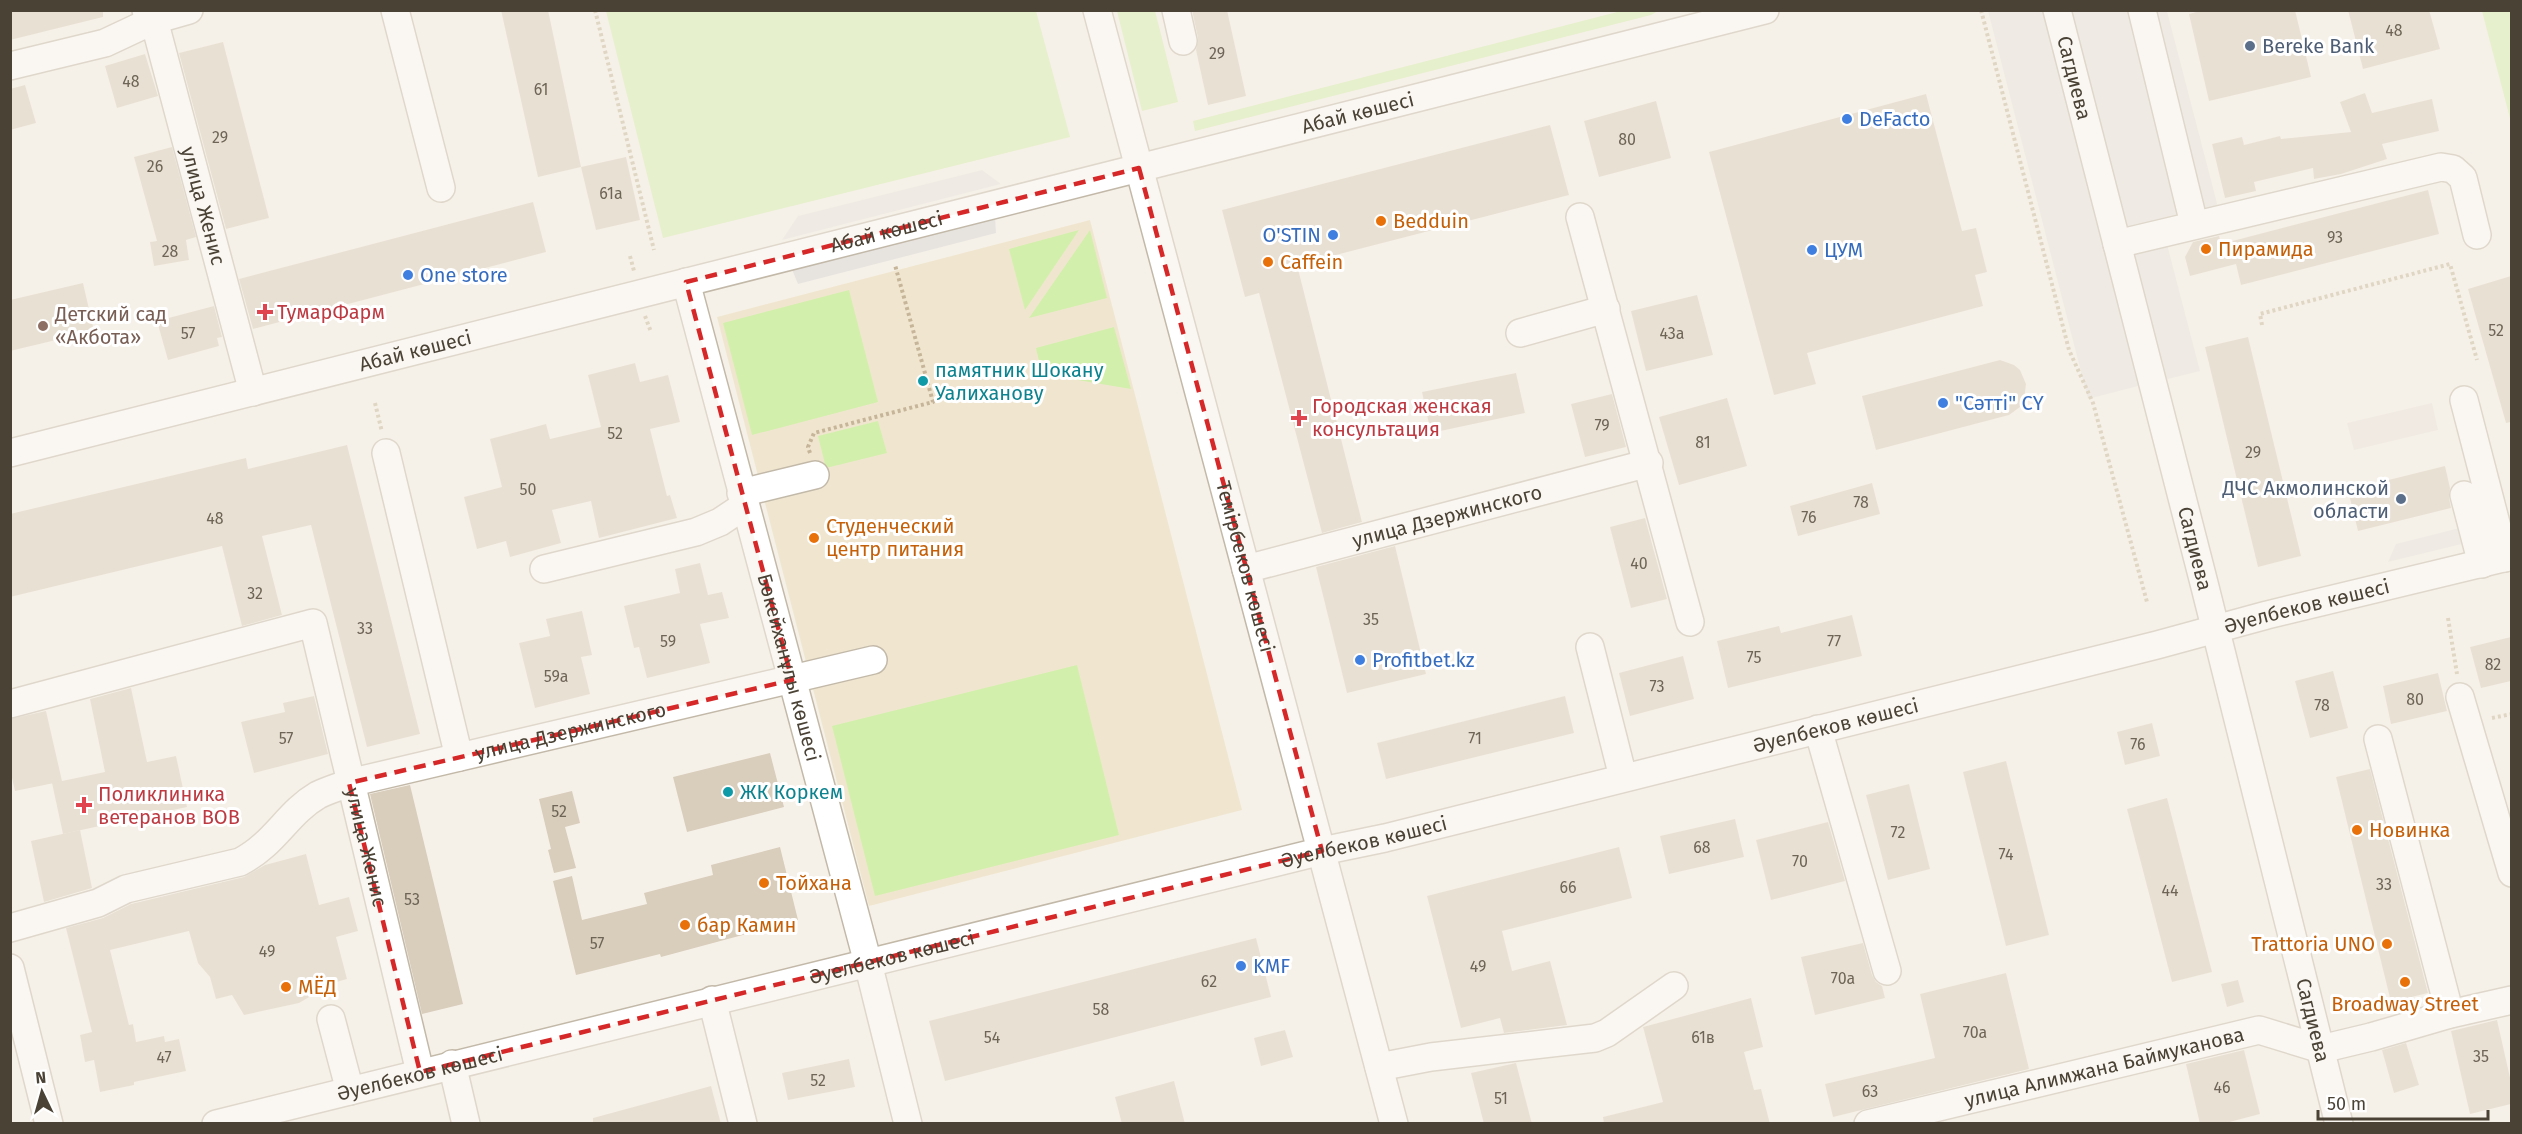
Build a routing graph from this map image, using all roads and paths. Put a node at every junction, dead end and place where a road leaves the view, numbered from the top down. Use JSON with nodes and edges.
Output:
{"nodes":[{"id":1,"x":189,"y":10,"type":"edge"},
{"id":2,"x":395,"y":10,"type":"edge"},
{"id":3,"x":594,"y":10,"type":"edge"},
{"id":4,"x":1097,"y":10,"type":"edge"},
{"id":5,"x":1176,"y":10,"type":"edge"},
{"id":6,"x":1765,"y":10,"type":"edge"},
{"id":7,"x":1981,"y":10,"type":"edge"},
{"id":8,"x":2142,"y":10,"type":"edge"},
{"id":9,"x":2057,"y":11,"type":"edge"},
{"id":10,"x":150,"y":15,"type":"edge"},
{"id":11,"x":1184,"y":42,"type":"dead end"},
{"id":12,"x":10,"y":66,"type":"edge"},
{"id":13,"x":1139,"y":168,"type":"junction"},
{"id":14,"x":441,"y":188,"type":"dead end"},
{"id":15,"x":1580,"y":217,"type":"dead end"},
{"id":16,"x":2194,"y":224,"type":"junction"},
{"id":17,"x":2477,"y":235,"type":"dead end"},
{"id":18,"x":2117,"y":244,"type":"junction"},
{"id":19,"x":654,"y":250,"type":"dead end"},
{"id":20,"x":630,"y":256,"type":"dead end"},
{"id":21,"x":895,"y":265,"type":"dead end"},
{"id":22,"x":635,"y":278,"type":"dead end"},
{"id":23,"x":686,"y":282,"type":"junction"},
{"id":24,"x":1606,"y":309,"type":"junction"},
{"id":25,"x":644,"y":313,"type":"dead end"},
{"id":26,"x":2262,"y":325,"type":"dead end"},
{"id":27,"x":651,"y":332,"type":"dead end"},
{"id":28,"x":1520,"y":333,"type":"dead end"},
{"id":29,"x":2477,"y":360,"type":"dead end"},
{"id":30,"x":254,"y":392,"type":"junction"},
{"id":31,"x":2464,"y":400,"type":"dead end"},
{"id":32,"x":10,"y":453,"type":"edge"},
{"id":33,"x":386,"y":453,"type":"dead end"},
{"id":34,"x":1649,"y":463,"type":"junction"},
{"id":35,"x":816,"y":475,"type":"joint"},
{"id":36,"x":2464,"y":495,"type":"dead end"},
{"id":37,"x":743,"y":500,"type":"junction"},
{"id":38,"x":2499,"y":559,"type":"edge"},
{"id":39,"x":544,"y":569,"type":"dead end"},
{"id":40,"x":1246,"y":569,"type":"junction"},
{"id":41,"x":2147,"y":602,"type":"dead end"},
{"id":42,"x":2448,"y":618,"type":"dead end"},
{"id":43,"x":1690,"y":622,"type":"dead end"},
{"id":44,"x":2216,"y":629,"type":"junction"},
{"id":45,"x":1590,"y":647,"type":"dead end"},
{"id":46,"x":873,"y":660,"type":"dead end"},
{"id":47,"x":792,"y":681,"type":"junction"},
{"id":48,"x":2460,"y":697,"type":"joint"},
{"id":49,"x":10,"y":704,"type":"edge"},
{"id":50,"x":1818,"y":729,"type":"junction"},
{"id":51,"x":2378,"y":739,"type":"dead end"},
{"id":52,"x":459,"y":757,"type":"junction"},
{"id":53,"x":1623,"y":777,"type":"junction"},
{"id":54,"x":349,"y":783,"type":"junction"},
{"id":55,"x":2503,"y":812,"type":"edge"},
{"id":56,"x":1322,"y":851,"type":"junction"},
{"id":57,"x":2511,"y":873,"type":"edge"},
{"id":58,"x":10,"y":928,"type":"edge"},
{"id":59,"x":868,"y":963,"type":"junction"},
{"id":60,"x":10,"y":968,"type":"edge"},
{"id":61,"x":1887,"y":971,"type":"dead end"},
{"id":62,"x":1674,"y":986,"type":"dead end"},
{"id":63,"x":712,"y":1000,"type":"junction"},
{"id":64,"x":2511,"y":1000,"type":"edge"},
{"id":65,"x":2450,"y":1014,"type":"junction"},
{"id":66,"x":331,"y":1019,"type":"dead end"},
{"id":67,"x":2321,"y":1049,"type":"junction"},
{"id":68,"x":452,"y":1064,"type":"junction"},
{"id":69,"x":1379,"y":1067,"type":"junction"},
{"id":70,"x":420,"y":1072,"type":"junction"},
{"id":71,"x":350,"y":1091,"type":"junction"},
{"id":72,"x":1923,"y":1116,"type":"edge"},
{"id":73,"x":50,"y":1124,"type":"edge"},
{"id":74,"x":216,"y":1124,"type":"edge"},
{"id":75,"x":466,"y":1124,"type":"edge"},
{"id":76,"x":743,"y":1124,"type":"edge"},
{"id":77,"x":908,"y":1124,"type":"edge"},
{"id":78,"x":1394,"y":1124,"type":"edge"},
{"id":79,"x":1868,"y":1124,"type":"edge"},
{"id":80,"x":2339,"y":1124,"type":"edge"}],
"edges":[{"from":1,"to":10,"type":"street"},
{"from":2,"to":14,"type":"street"},
{"from":3,"to":19,"type":"path"},
{"from":4,"to":13,"type":"street","name":"Темірбеков көшесі"},
{"from":5,"to":11,"type":"street"},
{"from":6,"to":13,"type":"street","name":"Абай көшесі"},
{"from":7,"to":41,"type":"path"},
{"from":8,"to":16,"type":"street"},
{"from":9,"to":18,"type":"street","name":"Сагдиева"},
{"from":10,"to":12,"type":"street"},
{"from":10,"to":30,"type":"street","name":"улица Женис"},
{"from":13,"to":23,"type":"street","name":"Абай көшесі"},
{"from":13,"to":40,"type":"street","name":"Темірбеков көшесі"},
{"from":15,"to":24,"type":"street"},
{"from":16,"to":17,"type":"street"},
{"from":16,"to":18,"type":"street"},
{"from":18,"to":44,"type":"street","name":"Сагдиева"},
{"from":20,"to":22,"type":"path"},
{"from":21,"to":35,"type":"path"},
{"from":23,"to":30,"type":"street","name":"Абай көшесі"},
{"from":23,"to":37,"type":"street","name":"Бөкейханұлы көшесі"},
{"from":24,"to":28,"type":"street"},
{"from":24,"to":34,"type":"street"},
{"from":25,"to":27,"type":"path"},
{"from":26,"to":29,"type":"path"},
{"from":30,"to":32,"type":"street","name":"Абай көшесі"},
{"from":31,"to":38,"type":"street"},
{"from":33,"to":52,"type":"street"},
{"from":34,"to":40,"type":"street","name":"улица Дзержинского"},
{"from":34,"to":43,"type":"street"},
{"from":35,"to":37,"type":"street"},
{"from":36,"to":38,"type":"street"},
{"from":37,"to":39,"type":"street"},
{"from":37,"to":47,"type":"street","name":"Бөкейханұлы көшесі"},
{"from":38,"to":44,"type":"street","name":"Әуелбеков көшесі"},
{"from":40,"to":56,"type":"street","name":"Темірбеков көшесі"},
{"from":42,"to":48,"type":"path"},
{"from":44,"to":50,"type":"street","name":"Әуелбеков көшесі"},
{"from":44,"to":67,"type":"street","name":"Сагдиева"},
{"from":45,"to":53,"type":"street"},
{"from":46,"to":47,"type":"street","name":"улица Дзержинского"},
{"from":47,"to":52,"type":"street","name":"улица Дзержинского"},
{"from":47,"to":59,"type":"street","name":"Бөкейханұлы көшесі"},
{"from":48,"to":55,"type":"street"},
{"from":49,"to":54,"type":"street","name":"улица Женис"},
{"from":50,"to":53,"type":"street","name":"Әуелбеков көшесі"},
{"from":50,"to":61,"type":"street"},
{"from":51,"to":65,"type":"street"},
{"from":52,"to":54,"type":"street","name":"улица Дзержинского"},
{"from":53,"to":56,"type":"street","name":"Әуелбеков көшесі"},
{"from":54,"to":58,"type":"street","name":"улица Дзержинского"},
{"from":54,"to":70,"type":"street","name":"улица Женис"},
{"from":55,"to":57,"type":"street"},
{"from":56,"to":59,"type":"street","name":"Әуелбеков көшесі"},
{"from":56,"to":69,"type":"street","name":"Темірбеков көшесі"},
{"from":59,"to":63,"type":"street","name":"Әуелбеков көшесі"},
{"from":59,"to":77,"type":"street","name":"Бөкейханұлы көшесі"},
{"from":60,"to":73,"type":"street"},
{"from":62,"to":69,"type":"street"},
{"from":63,"to":68,"type":"street","name":"Әуелбеков көшесі"},
{"from":63,"to":76,"type":"street"},
{"from":64,"to":65,"type":"street","name":"улица Алимжана Баймуканова"},
{"from":65,"to":67,"type":"street","name":"улица Алимжана Баймуканова"},
{"from":66,"to":71,"type":"street"},
{"from":67,"to":72,"type":"street","name":"улица Алимжана Баймуканова"},
{"from":67,"to":80,"type":"street","name":"Сагдиева"},
{"from":68,"to":70,"type":"street","name":"Әуелбеков көшесі"},
{"from":68,"to":75,"type":"street"},
{"from":69,"to":78,"type":"street","name":"Темірбеков көшесі"},
{"from":70,"to":71,"type":"street","name":"Әуелбеков көшесі"},
{"from":71,"to":74,"type":"street","name":"Әуелбеков көшесі"},
{"from":72,"to":79,"type":"street","name":"улица Алимжана Баймуканова"}]}
